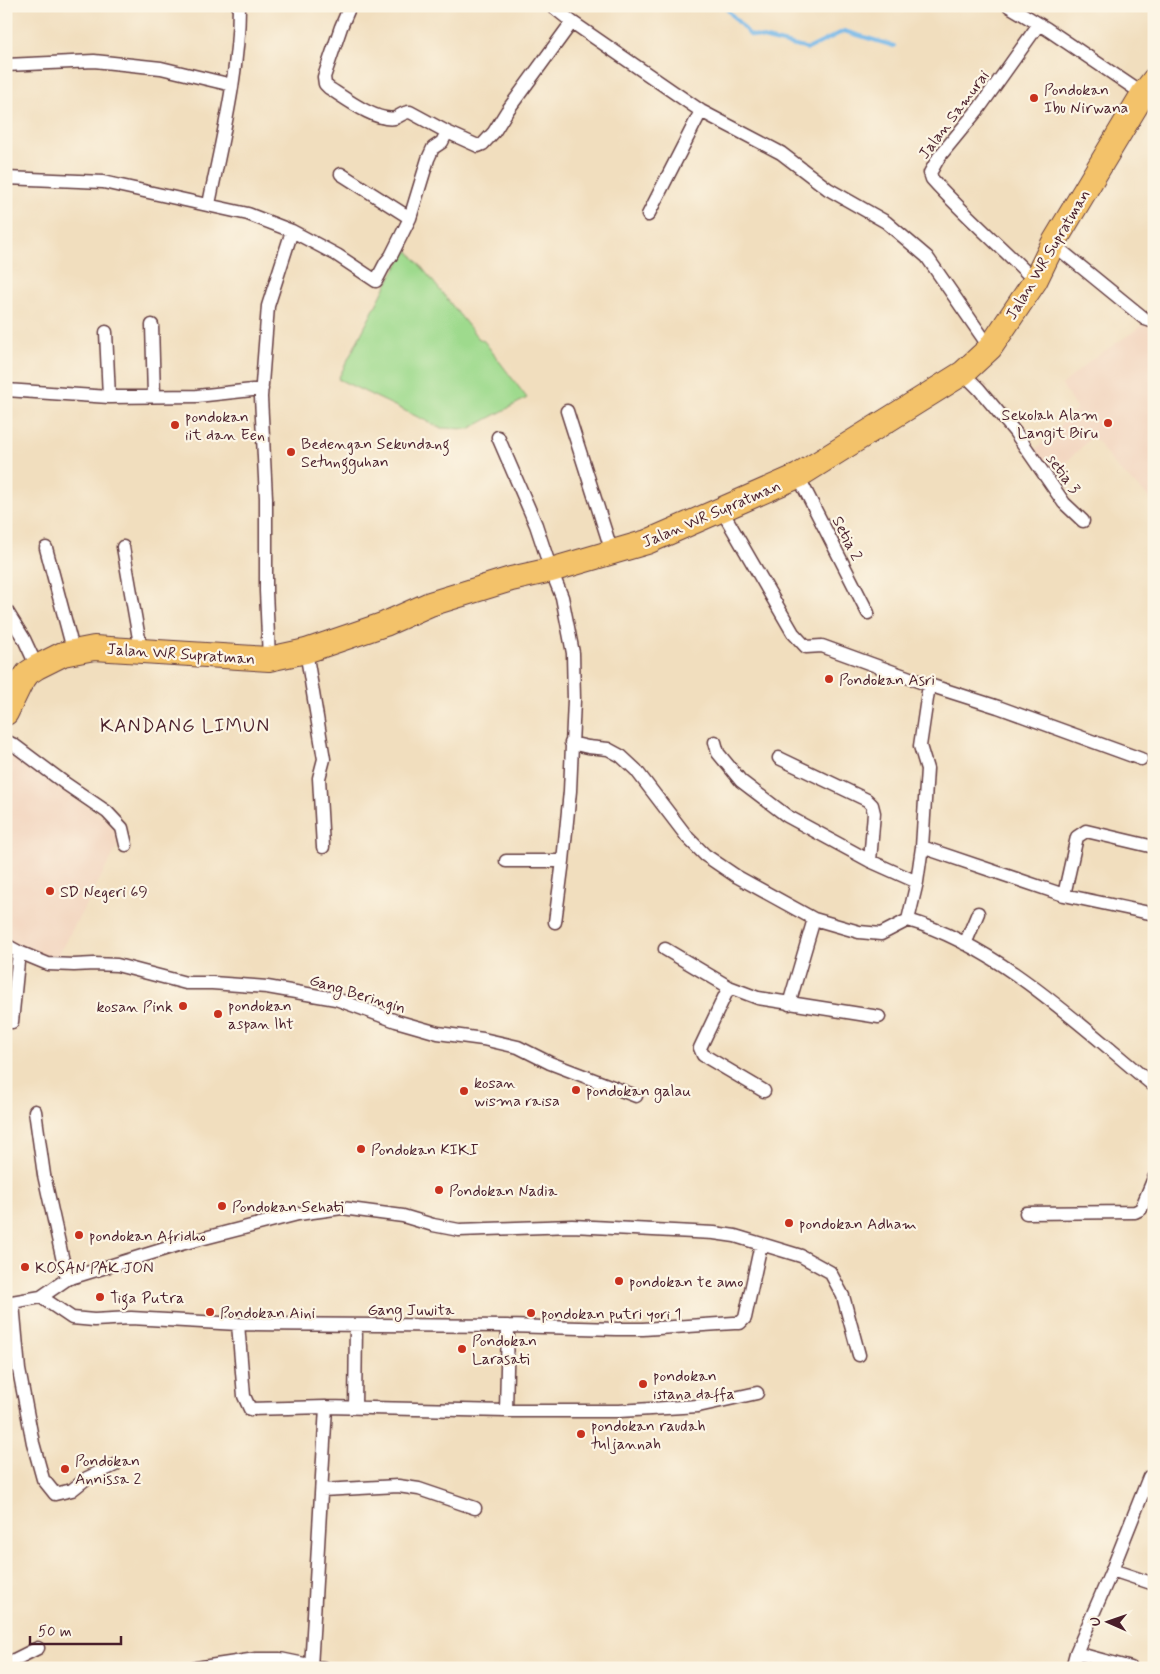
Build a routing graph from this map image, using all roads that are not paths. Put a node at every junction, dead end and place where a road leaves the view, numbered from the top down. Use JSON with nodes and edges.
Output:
{"nodes":[{"id":1,"x":239,"y":6,"type":"edge"},
{"id":2,"x":350,"y":6,"type":"edge"},
{"id":3,"x":552,"y":6,"type":"edge"},
{"id":4,"x":1009,"y":6,"type":"edge"},
{"id":5,"x":572,"y":22,"type":"junction"},
{"id":6,"x":1039,"y":24,"type":"junction"},
{"id":7,"x":6,"y":65,"type":"edge"},
{"id":8,"x":232,"y":85,"type":"junction"},
{"id":9,"x":1148,"y":87,"type":"edge"},
{"id":10,"x":701,"y":111,"type":"junction"},
{"id":11,"x":447,"y":132,"type":"junction"},
{"id":12,"x":341,"y":174,"type":"dead end"},
{"id":13,"x":6,"y":178,"type":"edge"},
{"id":14,"x":209,"y":204,"type":"junction"},
{"id":15,"x":648,"y":214,"type":"dead end"},
{"id":16,"x":410,"y":218,"type":"junction"},
{"id":17,"x":292,"y":231,"type":"junction"},
{"id":18,"x":1053,"y":244,"type":"junction"},
{"id":19,"x":1035,"y":281,"type":"junction"},
{"id":20,"x":1154,"y":322,"type":"edge"},
{"id":21,"x":152,"y":325,"type":"dead end"},
{"id":22,"x":106,"y":332,"type":"dead end"},
{"id":23,"x":990,"y":348,"type":"junction"},
{"id":24,"x":962,"y":373,"type":"junction"},
{"id":25,"x":262,"y":389,"type":"junction"},
{"id":26,"x":6,"y":390,"type":"edge"},
{"id":27,"x":154,"y":396,"type":"junction"},
{"id":28,"x":109,"y":397,"type":"junction"},
{"id":29,"x":567,"y":411,"type":"dead end"},
{"id":30,"x":498,"y":437,"type":"dead end"},
{"id":31,"x":798,"y":476,"type":"junction"},
{"id":32,"x":721,"y":509,"type":"junction"},
{"id":33,"x":1083,"y":522,"type":"dead end"},
{"id":34,"x":46,"y":548,"type":"dead end"},
{"id":35,"x":123,"y":548,"type":"dead end"},
{"id":36,"x":612,"y":552,"type":"junction"},
{"id":37,"x":551,"y":570,"type":"junction"},
{"id":38,"x":6,"y":610,"type":"edge"},
{"id":39,"x":868,"y":613,"type":"dead end"},
{"id":40,"x":141,"y":650,"type":"junction"},
{"id":41,"x":306,"y":650,"type":"junction"},
{"id":42,"x":74,"y":653,"type":"junction"},
{"id":43,"x":268,"y":659,"type":"junction"},
{"id":44,"x":37,"y":667,"type":"junction"},
{"id":45,"x":929,"y":685,"type":"junction"},
{"id":46,"x":6,"y":713,"type":"edge"},
{"id":47,"x":6,"y":742,"type":"edge"},
{"id":48,"x":715,"y":742,"type":"dead end"},
{"id":49,"x":571,"y":743,"type":"junction"},
{"id":50,"x":779,"y":758,"type":"dead end"},
{"id":51,"x":1142,"y":759,"type":"dead end"},
{"id":52,"x":126,"y":845,"type":"dead end"},
{"id":53,"x":323,"y":847,"type":"dead end"},
{"id":54,"x":922,"y":847,"type":"junction"},
{"id":55,"x":1154,"y":847,"type":"edge"},
{"id":56,"x":506,"y":860,"type":"dead end"},
{"id":57,"x":564,"y":861,"type":"junction"},
{"id":58,"x":870,"y":861,"type":"junction"},
{"id":59,"x":917,"y":882,"type":"junction"},
{"id":60,"x":1064,"y":895,"type":"junction"},
{"id":61,"x":978,"y":913,"type":"dead end"},
{"id":62,"x":1154,"y":914,"type":"edge"},
{"id":63,"x":814,"y":919,"type":"junction"},
{"id":64,"x":908,"y":920,"type":"junction"},
{"id":65,"x":555,"y":922,"type":"dead end"},
{"id":66,"x":965,"y":944,"type":"junction"},
{"id":67,"x":6,"y":945,"type":"edge"},
{"id":68,"x":665,"y":949,"type":"dead end"},
{"id":69,"x":19,"y":952,"type":"junction"},
{"id":70,"x":11,"y":971,"type":"edge"},
{"id":71,"x":730,"y":986,"type":"junction"},
{"id":72,"x":789,"y":1004,"type":"junction"},
{"id":73,"x":879,"y":1017,"type":"dead end"},
{"id":74,"x":12,"y":1022,"type":"dead end"},
{"id":75,"x":1154,"y":1086,"type":"edge"},
{"id":76,"x":764,"y":1091,"type":"dead end"},
{"id":77,"x":636,"y":1096,"type":"dead end"},
{"id":78,"x":35,"y":1111,"type":"dead end"},
{"id":79,"x":1154,"y":1178,"type":"edge"},
{"id":80,"x":1026,"y":1212,"type":"dead end"},
{"id":81,"x":761,"y":1244,"type":"junction"},
{"id":82,"x":67,"y":1279,"type":"junction"},
{"id":83,"x":41,"y":1297,"type":"junction"},
{"id":84,"x":10,"y":1303,"type":"edge"},
{"id":85,"x":238,"y":1324,"type":"junction"},
{"id":86,"x":356,"y":1325,"type":"junction"},
{"id":87,"x":508,"y":1326,"type":"junction"},
{"id":88,"x":859,"y":1355,"type":"dead end"},
{"id":89,"x":757,"y":1393,"type":"dead end"},
{"id":90,"x":326,"y":1407,"type":"junction"},
{"id":91,"x":355,"y":1408,"type":"junction"},
{"id":92,"x":506,"y":1411,"type":"junction"},
{"id":93,"x":115,"y":1465,"type":"dead end"},
{"id":94,"x":1149,"y":1477,"type":"dead end"},
{"id":95,"x":322,"y":1490,"type":"junction"},
{"id":96,"x":475,"y":1508,"type":"dead end"},
{"id":97,"x":1112,"y":1570,"type":"junction"},
{"id":98,"x":1154,"y":1584,"type":"edge"},
{"id":99,"x":38,"y":1648,"type":"dead end"},
{"id":100,"x":1076,"y":1653,"type":"junction"},
{"id":101,"x":6,"y":1664,"type":"edge"},
{"id":102,"x":315,"y":1667,"type":"edge"},
{"id":103,"x":196,"y":1668,"type":"edge"},
{"id":104,"x":1072,"y":1668,"type":"edge"},
{"id":105,"x":1131,"y":1668,"type":"edge"}],
"edges":[{"from":1,"to":8,"type":"street"},
{"from":2,"to":11,"type":"street"},
{"from":3,"to":5,"type":"street"},
{"from":4,"to":6,"type":"street"},
{"from":5,"to":10,"type":"street"},
{"from":5,"to":11,"type":"street"},
{"from":6,"to":9,"type":"street"},
{"from":6,"to":19,"type":"street","name":"Jalan Samurai"},
{"from":7,"to":8,"type":"street"},
{"from":8,"to":14,"type":"street"},
{"from":9,"to":18,"type":"highway","name":"Jalan WR Supratman"},
{"from":10,"to":15,"type":"street"},
{"from":10,"to":23,"type":"street"},
{"from":11,"to":16,"type":"street"},
{"from":12,"to":16,"type":"street"},
{"from":13,"to":14,"type":"street"},
{"from":14,"to":17,"type":"street"},
{"from":16,"to":17,"type":"street"},
{"from":17,"to":25,"type":"street"},
{"from":18,"to":19,"type":"highway","name":"Jalan WR Supratman"},
{"from":18,"to":20,"type":"street"},
{"from":19,"to":23,"type":"highway","name":"Jalan WR Supratman"},
{"from":21,"to":27,"type":"street"},
{"from":22,"to":28,"type":"street"},
{"from":23,"to":24,"type":"highway","name":"Jalan WR Supratman"},
{"from":24,"to":31,"type":"highway","name":"Jalan WR Supratman"},
{"from":24,"to":33,"type":"street","name":"setia 3"},
{"from":25,"to":27,"type":"street"},
{"from":25,"to":43,"type":"street"},
{"from":26,"to":28,"type":"street"},
{"from":27,"to":28,"type":"street"},
{"from":29,"to":36,"type":"street"},
{"from":30,"to":37,"type":"street"},
{"from":31,"to":32,"type":"highway","name":"Jalan WR Supratman"},
{"from":31,"to":39,"type":"street","name":"Setia 2"},
{"from":32,"to":36,"type":"highway","name":"Jalan WR Supratman"},
{"from":32,"to":45,"type":"street"},
{"from":34,"to":42,"type":"street"},
{"from":35,"to":40,"type":"street"},
{"from":36,"to":37,"type":"highway","name":"Jalan WR Supratman"},
{"from":37,"to":41,"type":"highway","name":"Jalan WR Supratman"},
{"from":37,"to":49,"type":"street"},
{"from":38,"to":44,"type":"street"},
{"from":40,"to":42,"type":"highway","name":"Jalan WR Supratman"},
{"from":40,"to":43,"type":"highway","name":"Jalan WR Supratman"},
{"from":41,"to":43,"type":"highway","name":"Jalan WR Supratman"},
{"from":41,"to":53,"type":"street"},
{"from":42,"to":44,"type":"highway","name":"Jalan WR Supratman"},
{"from":44,"to":46,"type":"highway","name":"Jalan WR Supratman"},
{"from":45,"to":51,"type":"street"},
{"from":45,"to":54,"type":"street"},
{"from":47,"to":52,"type":"street"},
{"from":48,"to":58,"type":"street"},
{"from":49,"to":57,"type":"street"},
{"from":49,"to":63,"type":"street"},
{"from":50,"to":58,"type":"street"},
{"from":54,"to":59,"type":"street"},
{"from":54,"to":60,"type":"street"},
{"from":55,"to":60,"type":"street"},
{"from":56,"to":57,"type":"street"},
{"from":57,"to":65,"type":"street"},
{"from":58,"to":59,"type":"street"},
{"from":59,"to":64,"type":"street"},
{"from":60,"to":62,"type":"street"},
{"from":61,"to":66,"type":"street"},
{"from":63,"to":64,"type":"street"},
{"from":63,"to":72,"type":"street"},
{"from":64,"to":66,"type":"street"},
{"from":66,"to":75,"type":"street"},
{"from":67,"to":69,"type":"street","name":"Gang Beringin"},
{"from":68,"to":71,"type":"street"},
{"from":69,"to":70,"type":"street"},
{"from":69,"to":77,"type":"street","name":"Gang Beringin"},
{"from":70,"to":74,"type":"street"},
{"from":71,"to":72,"type":"street"},
{"from":71,"to":76,"type":"street"},
{"from":72,"to":73,"type":"street"},
{"from":78,"to":82,"type":"street"},
{"from":79,"to":80,"type":"street"},
{"from":81,"to":82,"type":"street"},
{"from":81,"to":87,"type":"street","name":"Gang Juwita"},
{"from":81,"to":88,"type":"street"},
{"from":82,"to":83,"type":"street"},
{"from":83,"to":84,"type":"street"},
{"from":83,"to":85,"type":"street","name":"Gang Juwita"},
{"from":84,"to":93,"type":"street"},
{"from":85,"to":86,"type":"street","name":"Gang Juwita"},
{"from":85,"to":90,"type":"street"},
{"from":86,"to":87,"type":"street","name":"Gang Juwita"},
{"from":86,"to":91,"type":"street"},
{"from":87,"to":92,"type":"street"},
{"from":89,"to":92,"type":"street"},
{"from":90,"to":91,"type":"street"},
{"from":90,"to":95,"type":"street"},
{"from":91,"to":92,"type":"street"},
{"from":94,"to":97,"type":"street"},
{"from":95,"to":96,"type":"street"},
{"from":95,"to":102,"type":"street"},
{"from":97,"to":98,"type":"street"},
{"from":97,"to":100,"type":"street"},
{"from":99,"to":101,"type":"street"},
{"from":100,"to":104,"type":"street"},
{"from":100,"to":105,"type":"street"},
{"from":102,"to":103,"type":"street"}]}
